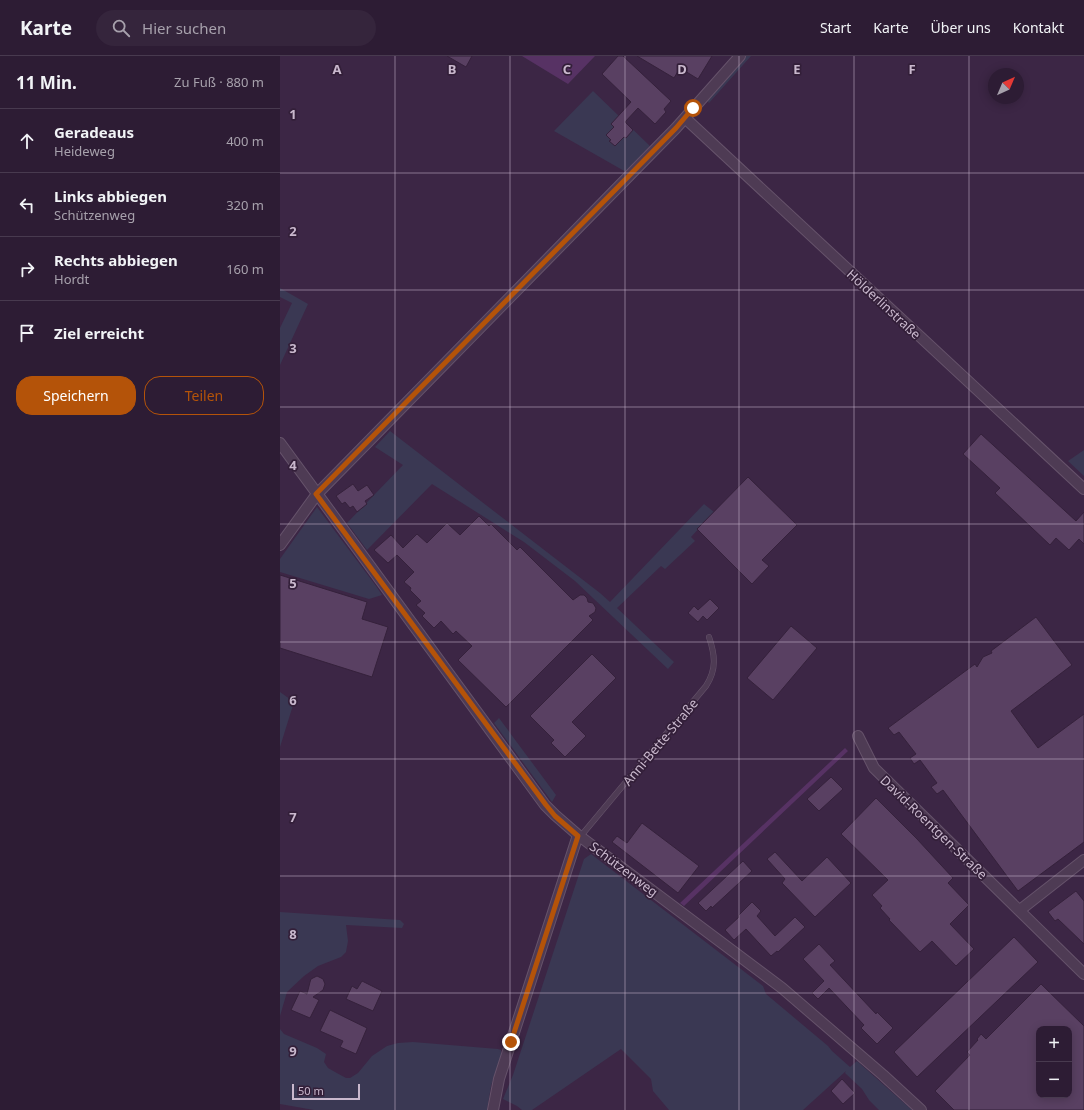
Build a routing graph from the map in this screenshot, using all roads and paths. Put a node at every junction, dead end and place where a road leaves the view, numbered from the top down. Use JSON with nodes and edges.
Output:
{"nodes":[{"id":1,"x":740,"y":56,"type":"edge"},
{"id":2,"x":685,"y":118,"type":"junction"},
{"id":3,"x":280,"y":443,"type":"edge"},
{"id":4,"x":1084,"y":489,"type":"edge"},
{"id":5,"x":316,"y":494,"type":"junction"},
{"id":6,"x":280,"y":545,"type":"edge"},
{"id":7,"x":709,"y":637,"type":"dead end"},
{"id":8,"x":858,"y":736,"type":"dead end"},
{"id":9,"x":579,"y":836,"type":"junction"},
{"id":10,"x":1084,"y":860,"type":"edge"},
{"id":11,"x":1020,"y":910,"type":"junction"},
{"id":12,"x":1084,"y":974,"type":"edge"},
{"id":13,"x":493,"y":1110,"type":"edge"},
{"id":14,"x":921,"y":1110,"type":"edge"}],
"edges":[{"from":1,"to":2,"type":"street"},
{"from":2,"to":4,"type":"street","name":"Hölderlinstraße"},
{"from":2,"to":5,"type":"street"},
{"from":3,"to":5,"type":"street","name":"Schützenweg"},
{"from":5,"to":6,"type":"street"},
{"from":5,"to":9,"type":"street","name":"Schützenweg"},
{"from":7,"to":9,"type":"lane","name":"Anni-Bette-Straße"},
{"from":8,"to":11,"type":"street","name":"David-Roentgen-Straße"},
{"from":9,"to":13,"type":"street"},
{"from":9,"to":14,"type":"street","name":"Schützenweg"},
{"from":10,"to":11,"type":"street"},
{"from":11,"to":12,"type":"street","name":"David-Roentgen-Straße"}]}
